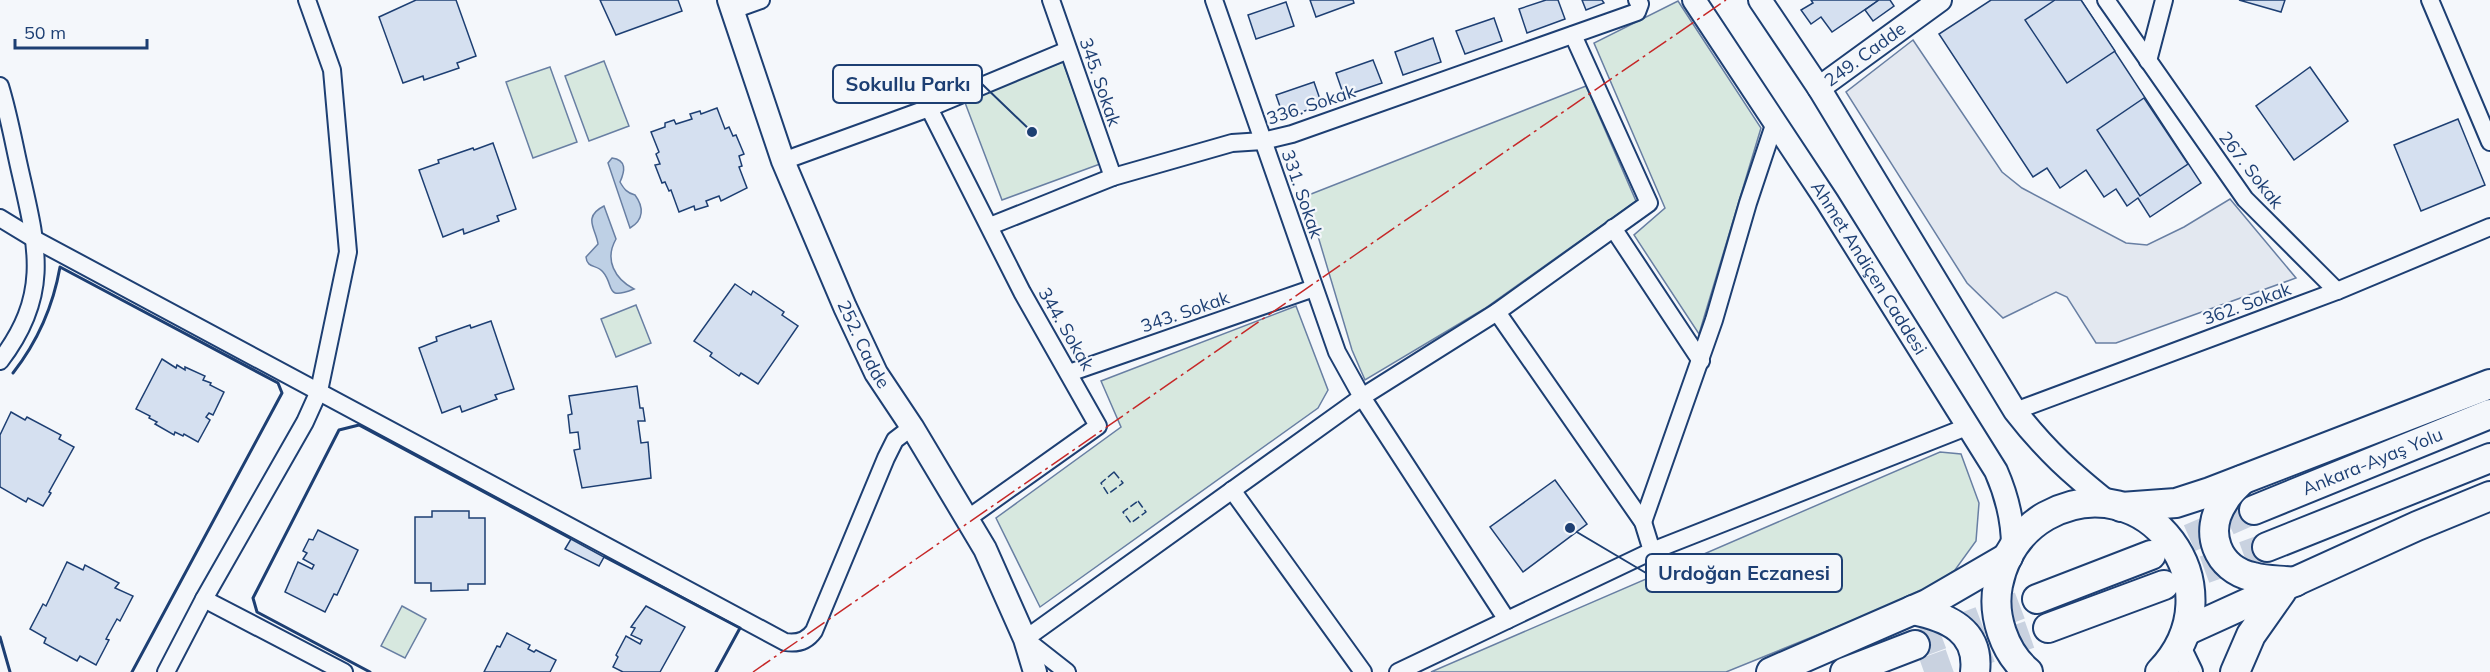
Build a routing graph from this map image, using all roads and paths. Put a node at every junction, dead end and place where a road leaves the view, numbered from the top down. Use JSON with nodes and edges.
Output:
{"nodes":[{"id":1,"x":308,"y":0,"type":"edge"},
{"id":2,"x":761,"y":0,"type":"edge"},
{"id":3,"x":1051,"y":0,"type":"edge"},
{"id":4,"x":1214,"y":0,"type":"edge"},
{"id":5,"x":1694,"y":0,"type":"edge"},
{"id":6,"x":1760,"y":0,"type":"edge"},
{"id":7,"x":1940,"y":0,"type":"edge"},
{"id":8,"x":2106,"y":0,"type":"edge"},
{"id":9,"x":2164,"y":0,"type":"edge"},
{"id":10,"x":2430,"y":0,"type":"edge"},
{"id":11,"x":1638,"y":4,"type":"edge"},
{"id":12,"x":731,"y":5,"type":"edge"},
{"id":13,"x":1573,"y":35,"type":"junction"},
{"id":14,"x":1068,"y":50,"type":"junction"},
{"id":15,"x":2148,"y":61,"type":"junction"},
{"id":16,"x":0,"y":86,"type":"edge"},
{"id":17,"x":1819,"y":88,"type":"junction"},
{"id":18,"x":929,"y":108,"type":"junction"},
{"id":19,"x":1775,"y":122,"type":"junction"},
{"id":20,"x":1263,"y":141,"type":"junction"},
{"id":21,"x":2490,"y":142,"type":"edge"},
{"id":22,"x":783,"y":161,"type":"junction"},
{"id":23,"x":1113,"y":177,"type":"junction"},
{"id":24,"x":0,"y":218,"type":"edge"},
{"id":25,"x":990,"y":226,"type":"junction"},
{"id":26,"x":1613,"y":228,"type":"junction"},
{"id":27,"x":2490,"y":228,"type":"edge"},
{"id":28,"x":36,"y":240,"type":"junction"},
{"id":29,"x":1314,"y":288,"type":"junction"},
{"id":30,"x":2337,"y":291,"type":"junction"},
{"id":31,"x":1497,"y":312,"type":"junction"},
{"id":32,"x":0,"y":361,"type":"edge"},
{"id":33,"x":1701,"y":361,"type":"junction"},
{"id":34,"x":1069,"y":373,"type":"junction"},
{"id":35,"x":2490,"y":384,"type":"edge"},
{"id":36,"x":319,"y":391,"type":"junction"},
{"id":37,"x":1362,"y":397,"type":"junction"},
{"id":38,"x":2015,"y":411,"type":"junction"},
{"id":39,"x":2490,"y":414,"type":"edge"},
{"id":40,"x":1969,"y":426,"type":"junction"},
{"id":41,"x":912,"y":427,"type":"junction"},
{"id":42,"x":2490,"y":458,"type":"edge"},
{"id":43,"x":2242,"y":480,"type":"junction"},
{"id":44,"x":1232,"y":490,"type":"junction"},
{"id":45,"x":2490,"y":496,"type":"edge"},
{"id":46,"x":2116,"y":506,"type":"junction"},
{"id":47,"x":2253,"y":510,"type":"tunnel mouth"},
{"id":48,"x":968,"y":519,"type":"junction"},
{"id":49,"x":1642,"y":522,"type":"junction"},
{"id":50,"x":2267,"y":547,"type":"tunnel mouth"},
{"id":51,"x":1652,"y":551,"type":"junction"},
{"id":52,"x":2011,"y":552,"type":"junction"},
{"id":53,"x":2151,"y":555,"type":"tunnel mouth"},
{"id":54,"x":2291,"y":584,"type":"junction"},
{"id":55,"x":2163,"y":585,"type":"tunnel mouth"},
{"id":56,"x":204,"y":599,"type":"junction"},
{"id":57,"x":2037,"y":599,"type":"tunnel mouth"},
{"id":58,"x":1914,"y":610,"type":"junction"},
{"id":59,"x":1507,"y":620,"type":"junction"},
{"id":60,"x":2048,"y":628,"type":"tunnel mouth"},
{"id":61,"x":1025,"y":639,"type":"junction"},
{"id":62,"x":1915,"y":645,"type":"tunnel mouth"},
{"id":63,"x":2186,"y":650,"type":"edge"},
{"id":64,"x":166,"y":672,"type":"edge"},
{"id":65,"x":344,"y":672,"type":"edge"},
{"id":66,"x":1035,"y":672,"type":"edge"},
{"id":67,"x":1067,"y":672,"type":"edge"},
{"id":68,"x":1362,"y":672,"type":"edge"},
{"id":69,"x":1398,"y":672,"type":"edge"},
{"id":70,"x":1771,"y":672,"type":"edge"},
{"id":71,"x":1845,"y":672,"type":"edge"},
{"id":72,"x":1975,"y":672,"type":"edge"},
{"id":73,"x":2028,"y":672,"type":"edge"},
{"id":74,"x":2160,"y":672,"type":"edge"},
{"id":75,"x":2235,"y":672,"type":"edge"}],
"edges":[{"from":1,"to":36,"type":"street"},
{"from":2,"to":12,"type":"street"},
{"from":3,"to":14,"type":"street","name":"345. Sokak"},
{"from":4,"to":20,"type":"street","name":"331. Sokak"},
{"from":5,"to":19,"type":"main road","name":"Ahmet Andiçen Caddesi"},
{"from":6,"to":17,"type":"main road"},
{"from":7,"to":17,"type":"main road","name":"249. Cadde"},
{"from":8,"to":15,"type":"street","name":"267. Sokak"},
{"from":9,"to":15,"type":"street"},
{"from":10,"to":21,"type":"street"},
{"from":11,"to":13,"type":"street","name":"336. Sokak"},
{"from":12,"to":22,"type":"main road","name":"252. Cadde"},
{"from":13,"to":20,"type":"street","name":"336. Sokak"},
{"from":13,"to":26,"type":"street"},
{"from":14,"to":18,"type":"street"},
{"from":14,"to":23,"type":"street","name":"345. Sokak"},
{"from":15,"to":30,"type":"street","name":"267. Sokak"},
{"from":16,"to":28,"type":"street"},
{"from":17,"to":38,"type":"main road"},
{"from":18,"to":22,"type":"street"},
{"from":18,"to":25,"type":"street","name":"344. Sokak"},
{"from":19,"to":33,"type":"street"},
{"from":19,"to":40,"type":"main road","name":"Ahmet Andiçen Caddesi"},
{"from":20,"to":23,"type":"street","name":"336. Sokak"},
{"from":20,"to":29,"type":"street","name":"331. Sokak"},
{"from":22,"to":41,"type":"main road","name":"252. Cadde"},
{"from":23,"to":25,"type":"street","name":"336. Sokak"},
{"from":24,"to":28,"type":"street"},
{"from":25,"to":34,"type":"street","name":"344. Sokak"},
{"from":26,"to":31,"type":"street"},
{"from":26,"to":33,"type":"street"},
{"from":27,"to":30,"type":"street","name":"362. Sokak"},
{"from":28,"to":32,"type":"street"},
{"from":28,"to":36,"type":"street"},
{"from":29,"to":34,"type":"street","name":"343. Sokak"},
{"from":29,"to":37,"type":"street","name":"331. Sokak"},
{"from":30,"to":38,"type":"street","name":"362. Sokak"},
{"from":31,"to":37,"type":"street"},
{"from":31,"to":49,"type":"street"},
{"from":33,"to":49,"type":"street"},
{"from":34,"to":48,"type":"street","name":"344. Sokak"},
{"from":35,"to":43,"type":"highway"},
{"from":36,"to":41,"type":"street"},
{"from":36,"to":56,"type":"street"},
{"from":37,"to":44,"type":"street"},
{"from":37,"to":59,"type":"street","name":"331. Sokak"},
{"from":38,"to":46,"type":"main road"},
{"from":39,"to":47,"type":"highway","name":"Ankara-Ayaş Yolu"},
{"from":40,"to":51,"type":"street"},
{"from":40,"to":52,"type":"main road","name":"Ahmet Andiçen Caddesi"},
{"from":41,"to":48,"type":"main road","name":"252. Cadde"},
{"from":42,"to":50,"type":"highway"},
{"from":43,"to":46,"type":"highway"},
{"from":43,"to":54,"type":"highway"},
{"from":44,"to":61,"type":"street"},
{"from":44,"to":68,"type":"street"},
{"from":45,"to":54,"type":"highway"},
{"from":46,"to":52,"type":"highway"},
{"from":46,"to":63,"type":"highway"},
{"from":48,"to":61,"type":"main road","name":"252. Cadde"},
{"from":49,"to":51,"type":"street"},
{"from":51,"to":59,"type":"street"},
{"from":52,"to":58,"type":"highway"},
{"from":52,"to":73,"type":"highway"},
{"from":53,"to":57,"type":"highway"},
{"from":54,"to":63,"type":"highway"},
{"from":54,"to":75,"type":"highway"},
{"from":55,"to":60,"type":"highway"},
{"from":56,"to":64,"type":"street"},
{"from":56,"to":65,"type":"street"},
{"from":58,"to":70,"type":"highway"},
{"from":58,"to":72,"type":"highway"},
{"from":59,"to":69,"type":"street"},
{"from":61,"to":66,"type":"main road","name":"252. Cadde"},
{"from":61,"to":67,"type":"street"},
{"from":62,"to":71,"type":"highway"},
{"from":63,"to":74,"type":"highway"}]}
